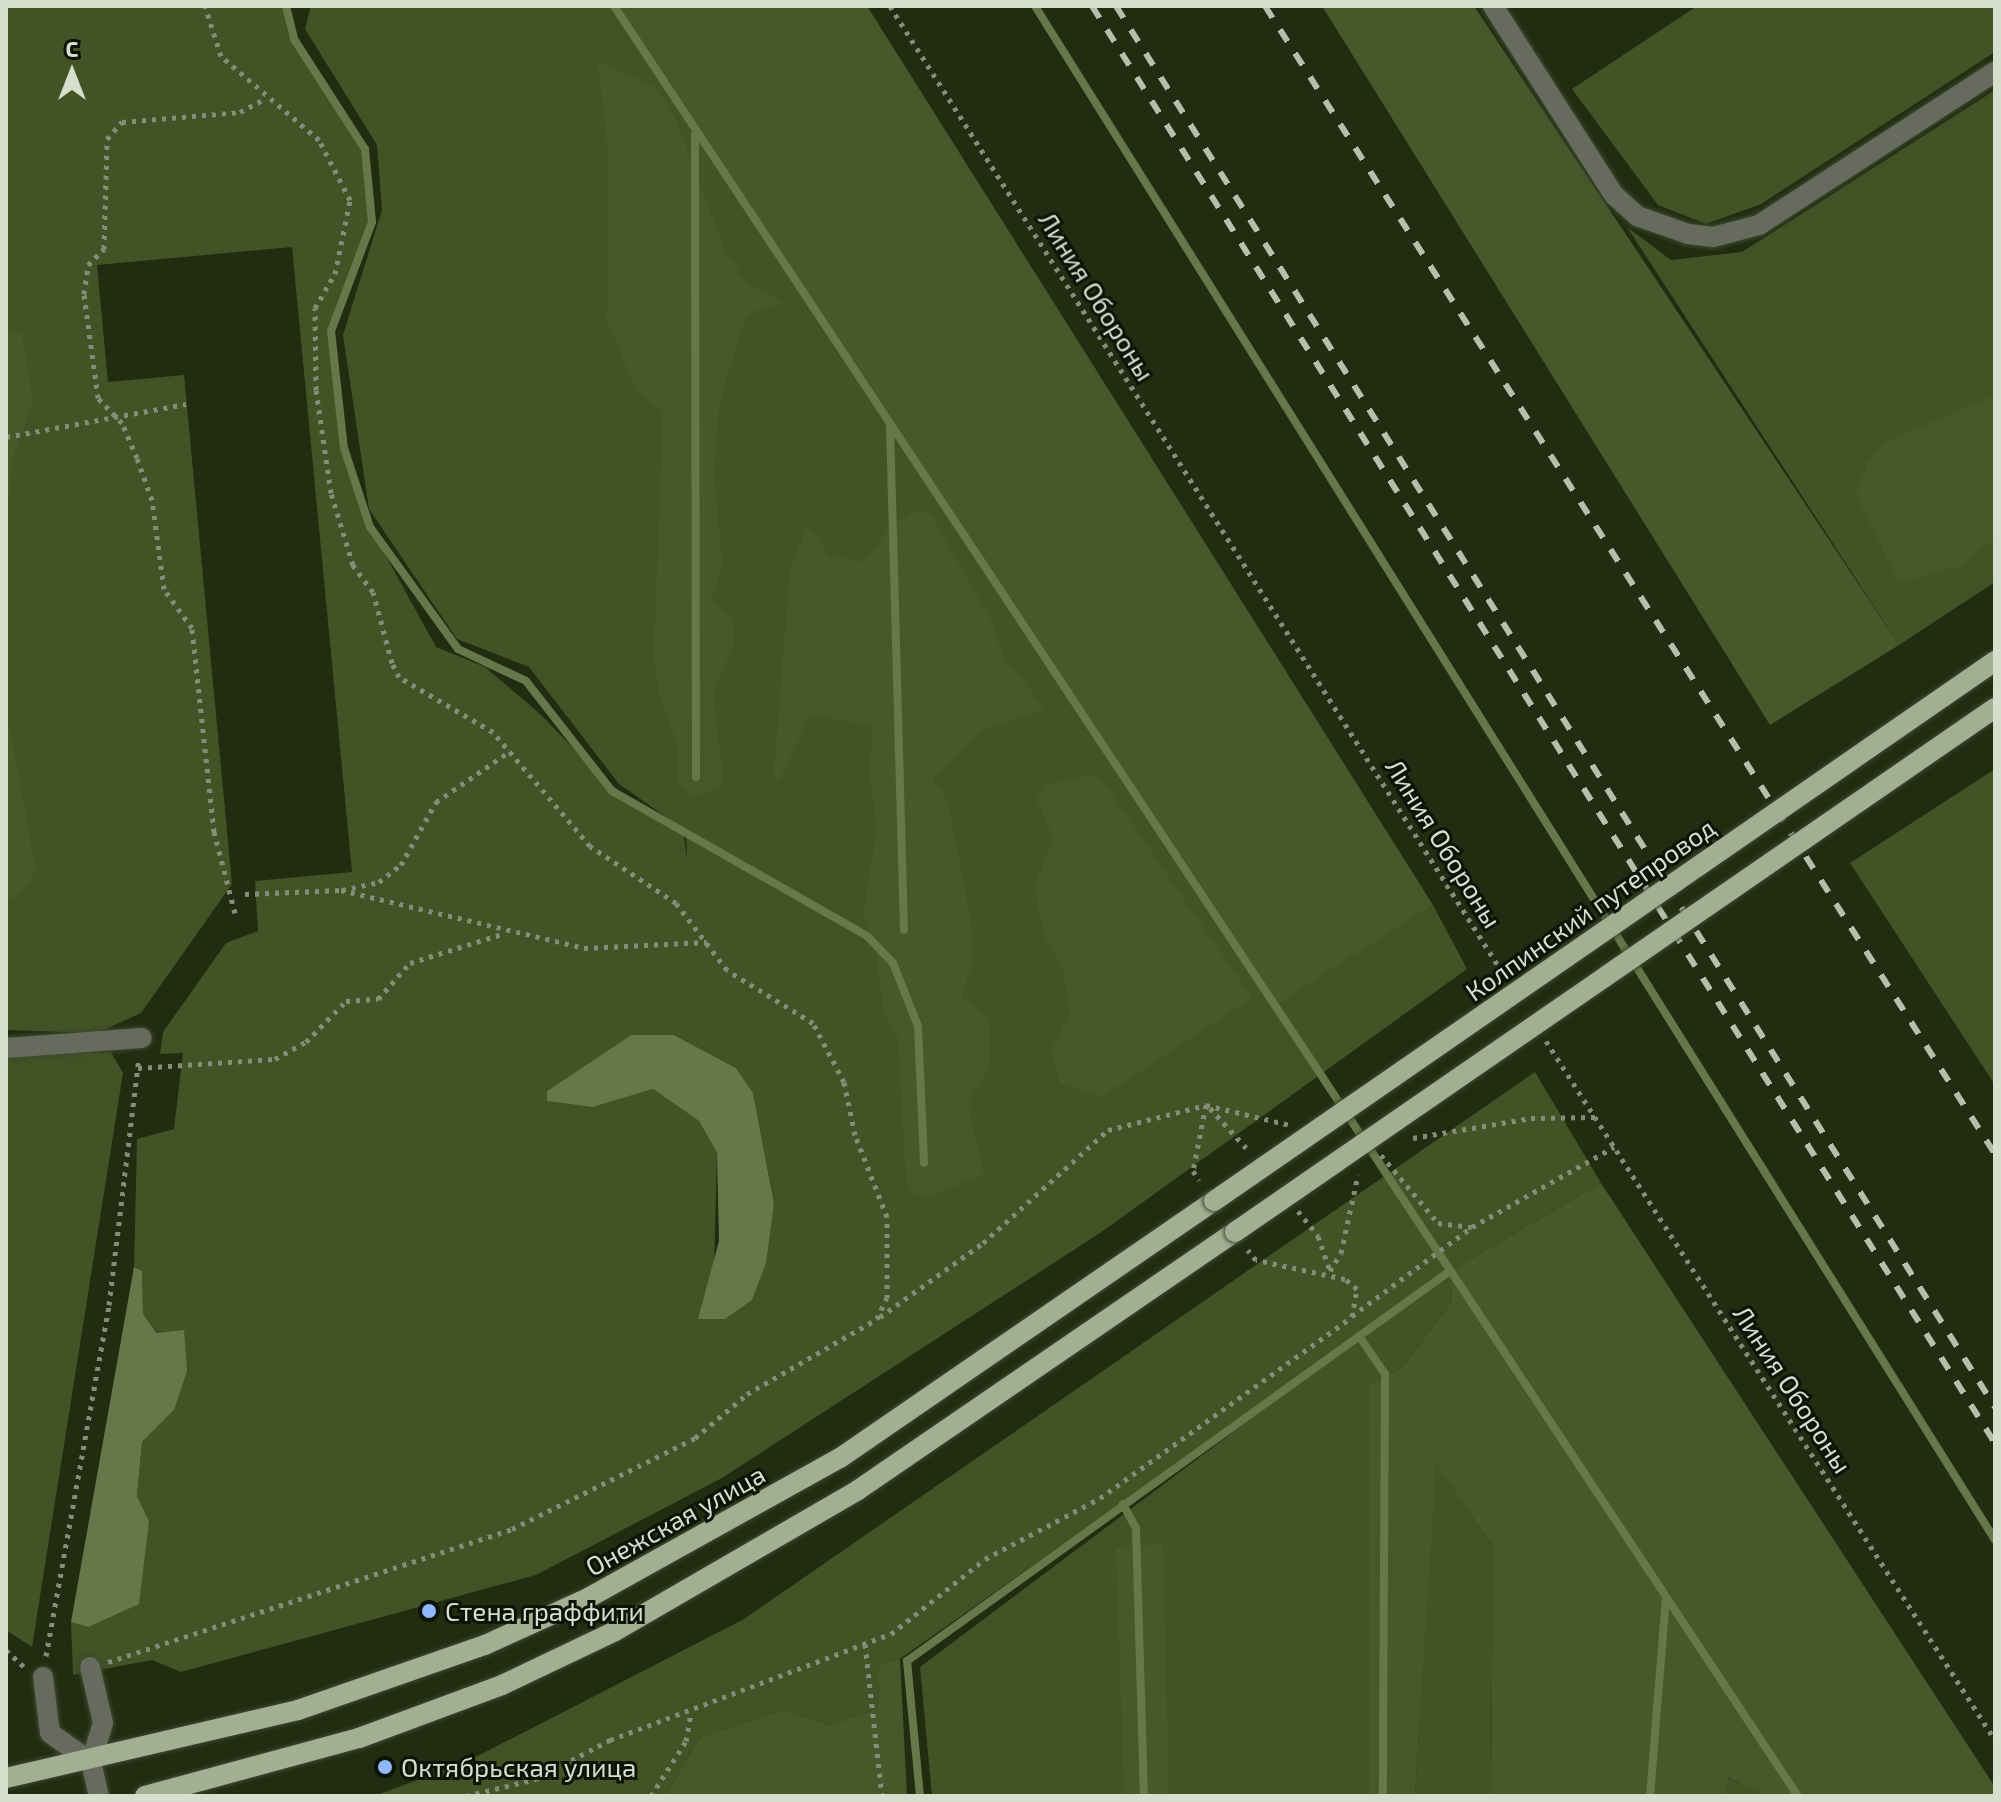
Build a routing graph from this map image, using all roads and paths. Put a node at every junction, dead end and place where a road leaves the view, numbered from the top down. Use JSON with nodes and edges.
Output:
{"nodes":[{"id":1,"x":205,"y":6,"type":"edge"},
{"id":2,"x":890,"y":6,"type":"edge"},
{"id":3,"x":1493,"y":6,"type":"edge"},
{"id":4,"x":1995,"y":72,"type":"edge"},
{"id":5,"x":266,"y":98,"type":"junction"},
{"id":6,"x":186,"y":404,"type":"dead end"},
{"id":7,"x":110,"y":414,"type":"junction"},
{"id":8,"x":6,"y":437,"type":"edge"},
{"id":9,"x":1995,"y":661,"type":"edge"},
{"id":10,"x":1995,"y":708,"type":"edge"},
{"id":11,"x":509,"y":752,"type":"junction"},
{"id":12,"x":341,"y":890,"type":"junction"},
{"id":13,"x":245,"y":894,"type":"dead end"},
{"id":14,"x":235,"y":913,"type":"dead end"},
{"id":15,"x":503,"y":934,"type":"junction"},
{"id":16,"x":707,"y":942,"type":"junction"},
{"id":17,"x":1509,"y":982,"type":"dead end"},
{"id":18,"x":1543,"y":1036,"type":"dead end"},
{"id":19,"x":142,"y":1038,"type":"joint"},
{"id":20,"x":6,"y":1048,"type":"edge"},
{"id":21,"x":138,"y":1068,"type":"junction"},
{"id":22,"x":1595,"y":1117,"type":"junction"},
{"id":23,"x":1402,"y":1140,"type":"dead end"},
{"id":24,"x":1390,"y":1141,"type":"dead end"},
{"id":25,"x":1614,"y":1147,"type":"junction"},
{"id":26,"x":1199,"y":1180,"type":"dead end"},
{"id":27,"x":1214,"y":1201,"type":"joint"},
{"id":28,"x":1472,"y":1227,"type":"junction"},
{"id":29,"x":1241,"y":1241,"type":"junction"},
{"id":30,"x":1352,"y":1317,"type":"junction"},
{"id":31,"x":877,"y":1319,"type":"junction"},
{"id":32,"x":865,"y":1644,"type":"junction"},
{"id":33,"x":90,"y":1667,"type":"joint"},
{"id":34,"x":43,"y":1677,"type":"joint"},
{"id":35,"x":691,"y":1711,"type":"junction"},
{"id":36,"x":1995,"y":1740,"type":"edge"},
{"id":37,"x":91,"y":1762,"type":"junction"},
{"id":38,"x":6,"y":1778,"type":"edge"},
{"id":39,"x":99,"y":1796,"type":"edge"},
{"id":40,"x":145,"y":1796,"type":"edge"},
{"id":41,"x":466,"y":1796,"type":"edge"},
{"id":42,"x":651,"y":1796,"type":"edge"},
{"id":43,"x":882,"y":1796,"type":"edge"}],
"edges":[{"from":1,"to":5,"type":"path"},
{"from":2,"to":17,"type":"path","name":"Линия Обороны"},
{"from":3,"to":4,"type":"street"},
{"from":5,"to":7,"type":"path"},
{"from":5,"to":11,"type":"path"},
{"from":6,"to":7,"type":"path"},
{"from":7,"to":8,"type":"path"},
{"from":7,"to":14,"type":"path"},
{"from":9,"to":27,"type":"main road","name":"Колпинский путепровод","bridge":true},
{"from":10,"to":29,"type":"main road","bridge":true},
{"from":11,"to":12,"type":"path"},
{"from":11,"to":16,"type":"path"},
{"from":12,"to":13,"type":"path"},
{"from":12,"to":15,"type":"path"},
{"from":15,"to":16,"type":"path"},
{"from":15,"to":21,"type":"path"},
{"from":16,"to":31,"type":"path"},
{"from":18,"to":22,"type":"path","name":"Линия Обороны"},
{"from":19,"to":20,"type":"street"},
{"from":19,"to":21,"type":"path"},
{"from":21,"to":34,"type":"path"},
{"from":22,"to":23,"type":"path"},
{"from":22,"to":25,"type":"path","name":"Линия Обороны"},
{"from":24,"to":28,"type":"path"},
{"from":25,"to":28,"type":"path"},
{"from":25,"to":36,"type":"path","name":"Линия Обороны"},
{"from":26,"to":31,"type":"path"},
{"from":27,"to":37,"type":"main road","name":"Онежская улица"},
{"from":28,"to":30,"type":"path"},
{"from":29,"to":30,"type":"path"},
{"from":29,"to":40,"type":"main road"},
{"from":30,"to":32,"type":"path"},
{"from":31,"to":33,"type":"path"},
{"from":32,"to":35,"type":"path"},
{"from":32,"to":43,"type":"path"},
{"from":33,"to":37,"type":"street"},
{"from":34,"to":37,"type":"street"},
{"from":35,"to":41,"type":"path"},
{"from":35,"to":42,"type":"path"},
{"from":37,"to":38,"type":"main road","name":"Онежская улица"},
{"from":37,"to":39,"type":"street"}]}
